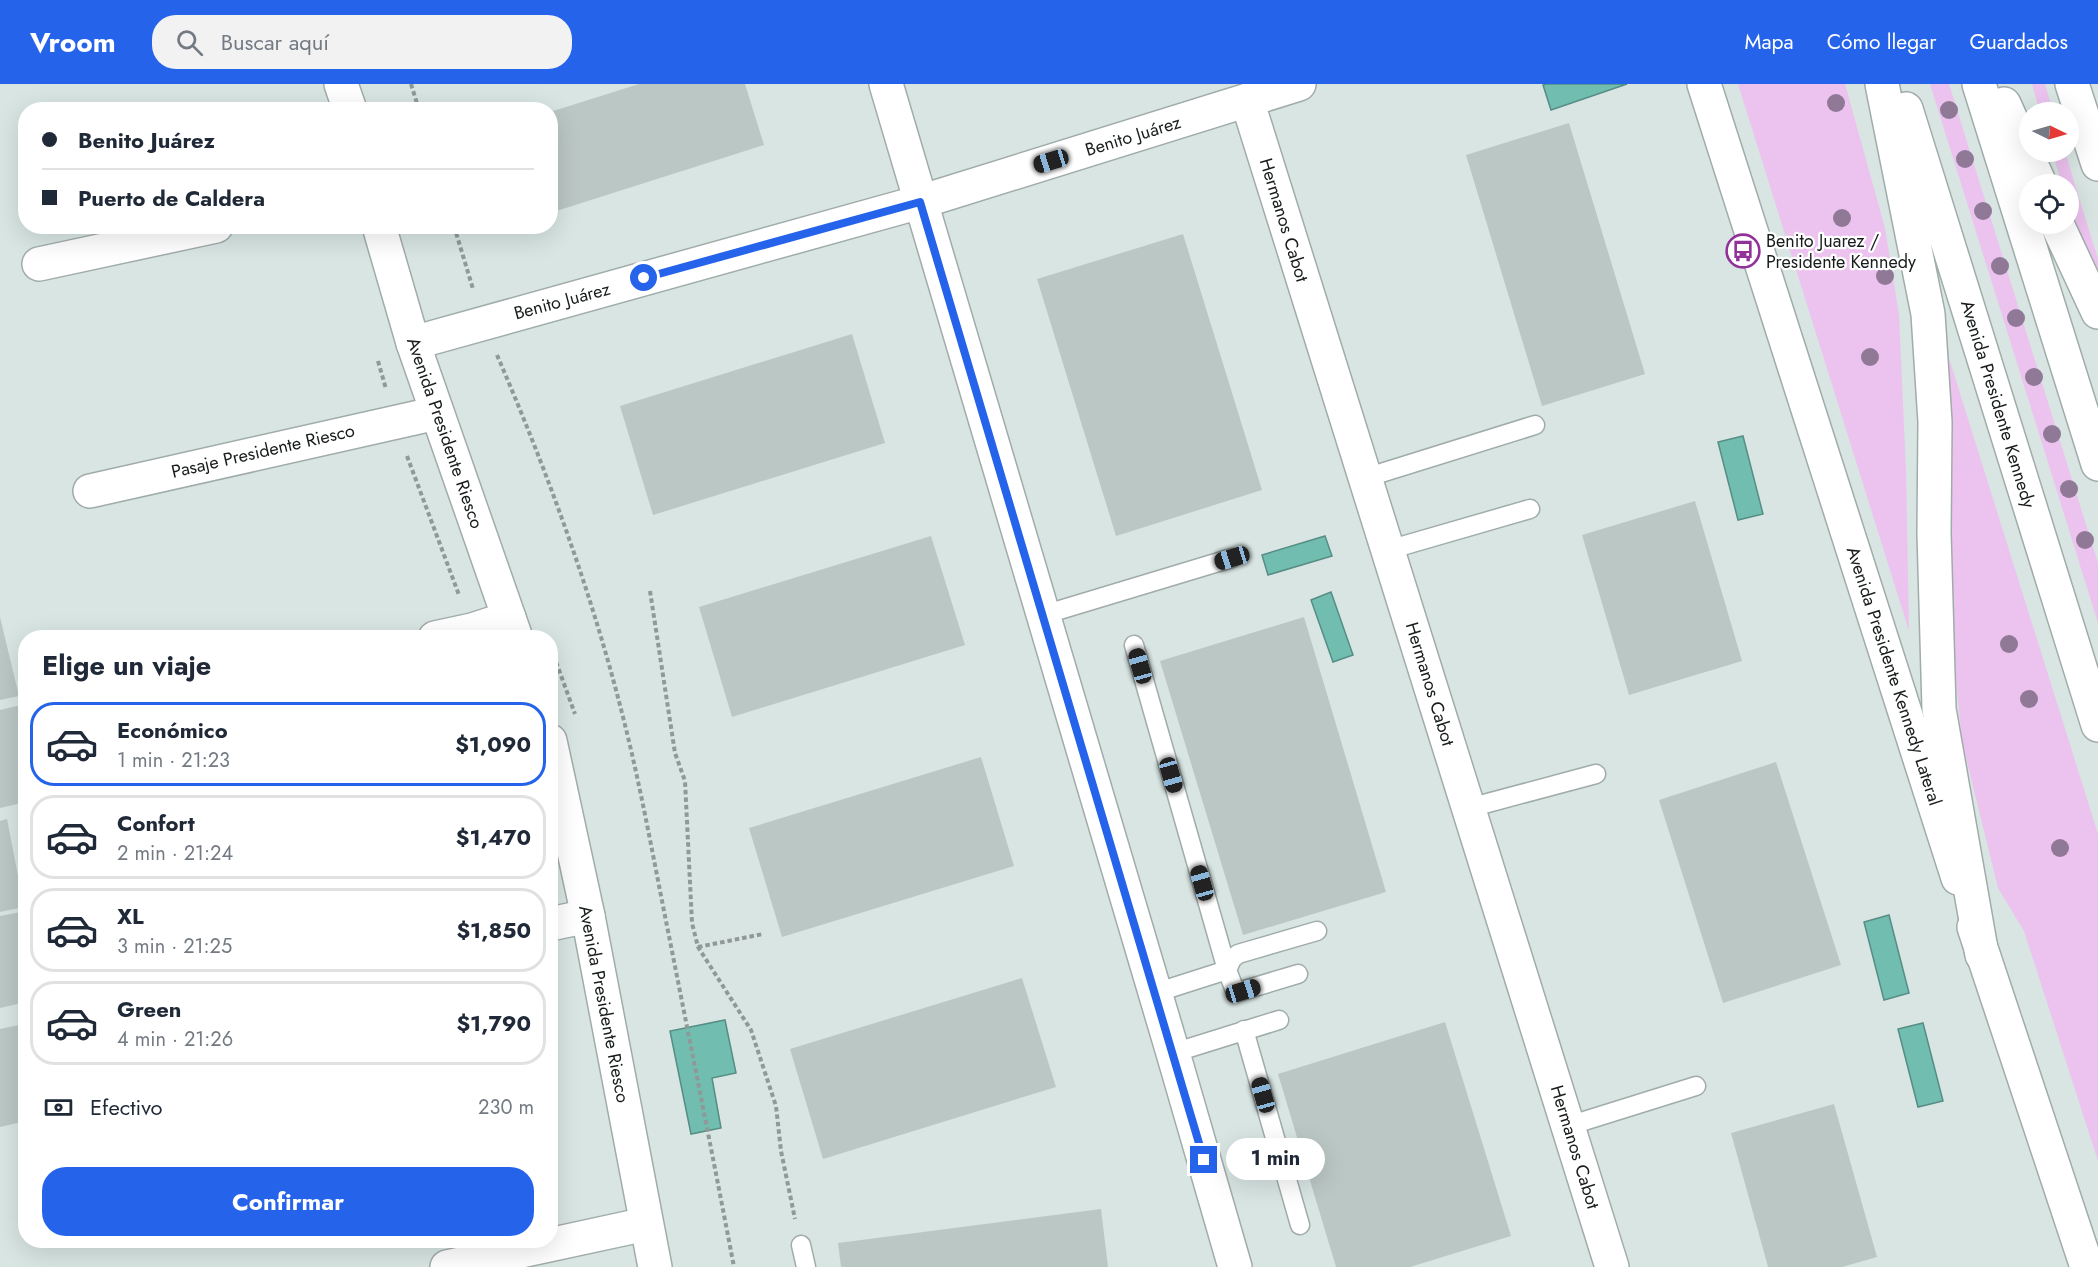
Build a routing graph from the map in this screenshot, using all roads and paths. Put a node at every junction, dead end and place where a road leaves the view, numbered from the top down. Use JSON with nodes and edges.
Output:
{"nodes":[{"id":1,"x":341,"y":84,"type":"edge"},
{"id":2,"x":348,"y":84,"type":"edge"},
{"id":3,"x":411,"y":84,"type":"edge"},
{"id":4,"x":886,"y":84,"type":"edge"},
{"id":5,"x":1299,"y":84,"type":"edge"},
{"id":6,"x":1704,"y":84,"type":"edge"},
{"id":7,"x":1882,"y":84,"type":"edge"},
{"id":8,"x":1898,"y":84,"type":"edge"},
{"id":9,"x":1979,"y":84,"type":"edge"},
{"id":10,"x":1995,"y":84,"type":"edge"},
{"id":11,"x":2072,"y":84,"type":"edge"},
{"id":12,"x":1247,"y":100,"type":"junction"},
{"id":13,"x":347,"y":102,"type":"edge"},
{"id":14,"x":349,"y":102,"type":"edge"},
{"id":15,"x":417,"y":102,"type":"edge"},
{"id":16,"x":2098,"y":164,"type":"edge"},
{"id":17,"x":2036,"y":174,"type":"edge"},
{"id":18,"x":920,"y":202,"type":"junction"},
{"id":19,"x":179,"y":234,"type":"edge"},
{"id":20,"x":381,"y":234,"type":"edge"},
{"id":21,"x":456,"y":234,"type":"edge"},
{"id":22,"x":2062,"y":234,"type":"edge"},
{"id":23,"x":39,"y":264,"type":"dead end"},
{"id":24,"x":2098,"y":312,"type":"edge"},
{"id":25,"x":483,"y":323,"type":"junction"},
{"id":26,"x":412,"y":343,"type":"junction"},
{"id":27,"x":437,"y":413,"type":"junction"},
{"id":28,"x":1535,"y":425,"type":"dead end"},
{"id":29,"x":2098,"y":464,"type":"edge"},
{"id":30,"x":1365,"y":478,"type":"junction"},
{"id":31,"x":90,"y":491,"type":"dead end"},
{"id":32,"x":1530,"y":509,"type":"dead end"},
{"id":33,"x":1388,"y":550,"type":"junction"},
{"id":34,"x":1232,"y":558,"type":"dead end"},
{"id":35,"x":650,"y":591,"type":"dead end"},
{"id":36,"x":1043,"y":615,"type":"junction"},
{"id":37,"x":513,"y":628,"type":"edge"},
{"id":38,"x":472,"y":630,"type":"edge"},
{"id":39,"x":1134,"y":645,"type":"dead end"},
{"id":40,"x":2098,"y":725,"type":"edge"},
{"id":41,"x":1596,"y":774,"type":"dead end"},
{"id":42,"x":558,"y":778,"type":"edge"},
{"id":43,"x":1469,"y":808,"type":"junction"},
{"id":44,"x":588,"y":916,"type":"junction"},
{"id":45,"x":558,"y":922,"type":"edge"},
{"id":46,"x":1317,"y":931,"type":"dead end"},
{"id":47,"x":763,"y":934,"type":"dead end"},
{"id":48,"x":698,"y":947,"type":"junction"},
{"id":49,"x":1982,"y":955,"type":"junction"},
{"id":50,"x":1227,"y":970,"type":"junction"},
{"id":51,"x":1298,"y":974,"type":"dead end"},
{"id":52,"x":1155,"y":993,"type":"junction"},
{"id":53,"x":1279,"y":1020,"type":"dead end"},
{"id":54,"x":1244,"y":1030,"type":"junction"},
{"id":55,"x":1173,"y":1053,"type":"junction"},
{"id":56,"x":1696,"y":1086,"type":"dead end"},
{"id":57,"x":1568,"y":1126,"type":"junction"},
{"id":58,"x":646,"y":1224,"type":"junction"},
{"id":59,"x":1300,"y":1225,"type":"dead end"},
{"id":60,"x":558,"y":1243,"type":"edge"},
{"id":61,"x":801,"y":1245,"type":"joint"},
{"id":62,"x":535,"y":1248,"type":"edge"},
{"id":63,"x":447,"y":1267,"type":"edge"},
{"id":64,"x":655,"y":1267,"type":"edge"},
{"id":65,"x":735,"y":1267,"type":"edge"},
{"id":66,"x":806,"y":1267,"type":"edge"},
{"id":67,"x":1235,"y":1267,"type":"edge"},
{"id":68,"x":1612,"y":1267,"type":"edge"},
{"id":69,"x":2087,"y":1267,"type":"edge"}],
"edges":[{"from":1,"to":13,"type":"main road"},
{"from":2,"to":14,"type":"main road"},
{"from":3,"to":15,"type":"path"},
{"from":4,"to":18,"type":"main road"},
{"from":5,"to":12,"type":"main road","name":"Benito Juárez"},
{"from":6,"to":49,"type":"main road","name":"Avenida Presidente Kennedy Lateral"},
{"from":7,"to":49,"type":"main road"},
{"from":8,"to":40,"type":"main road","name":"Avenida Presidente Kennedy"},
{"from":9,"to":29,"type":"main road"},
{"from":10,"to":17,"type":"main road"},
{"from":11,"to":16,"type":"main road"},
{"from":12,"to":18,"type":"main road","name":"Benito Juárez"},
{"from":12,"to":30,"type":"main road","name":"Hermanos Cabot"},
{"from":18,"to":25,"type":"main road","name":"Benito Juárez"},
{"from":18,"to":36,"type":"main road"},
{"from":19,"to":23,"type":"main road"},
{"from":20,"to":26,"type":"main road","name":"Avenida Presidente Riesco"},
{"from":21,"to":25,"type":"path"},
{"from":22,"to":24,"type":"main road"},
{"from":25,"to":26,"type":"main road","name":"Benito Juárez"},
{"from":25,"to":65,"type":"path"},
{"from":26,"to":27,"type":"main road","name":"Avenida Presidente Riesco"},
{"from":27,"to":31,"type":"main road","name":"Pasaje Presidente Riesco"},
{"from":27,"to":37,"type":"main road","name":"Avenida Presidente Riesco"},
{"from":28,"to":30,"type":"lane"},
{"from":30,"to":33,"type":"main road","name":"Hermanos Cabot"},
{"from":32,"to":33,"type":"lane"},
{"from":33,"to":43,"type":"main road","name":"Hermanos Cabot"},
{"from":34,"to":36,"type":"lane"},
{"from":35,"to":48,"type":"path"},
{"from":36,"to":52,"type":"main road"},
{"from":37,"to":38,"type":"main road"},
{"from":39,"to":50,"type":"lane"},
{"from":41,"to":43,"type":"lane"},
{"from":42,"to":44,"type":"main road","name":"Avenida Presidente Riesco"},
{"from":43,"to":57,"type":"main road","name":"Hermanos Cabot"},
{"from":44,"to":45,"type":"main road"},
{"from":44,"to":58,"type":"main road","name":"Avenida Presidente Riesco"},
{"from":46,"to":50,"type":"lane"},
{"from":47,"to":48,"type":"path"},
{"from":48,"to":61,"type":"path"},
{"from":49,"to":69,"type":"main road","name":"Avenida Presidente Kennedy Lateral"},
{"from":50,"to":51,"type":"lane"},
{"from":50,"to":52,"type":"lane"},
{"from":52,"to":55,"type":"main road"},
{"from":53,"to":54,"type":"lane"},
{"from":54,"to":55,"type":"lane"},
{"from":54,"to":59,"type":"lane"},
{"from":55,"to":67,"type":"main road"},
{"from":56,"to":57,"type":"lane"},
{"from":57,"to":68,"type":"main road","name":"Hermanos Cabot"},
{"from":58,"to":60,"type":"main road"},
{"from":58,"to":64,"type":"main road","name":"Avenida Presidente Riesco"},
{"from":61,"to":66,"type":"lane"},
{"from":62,"to":63,"type":"main road"}]}
